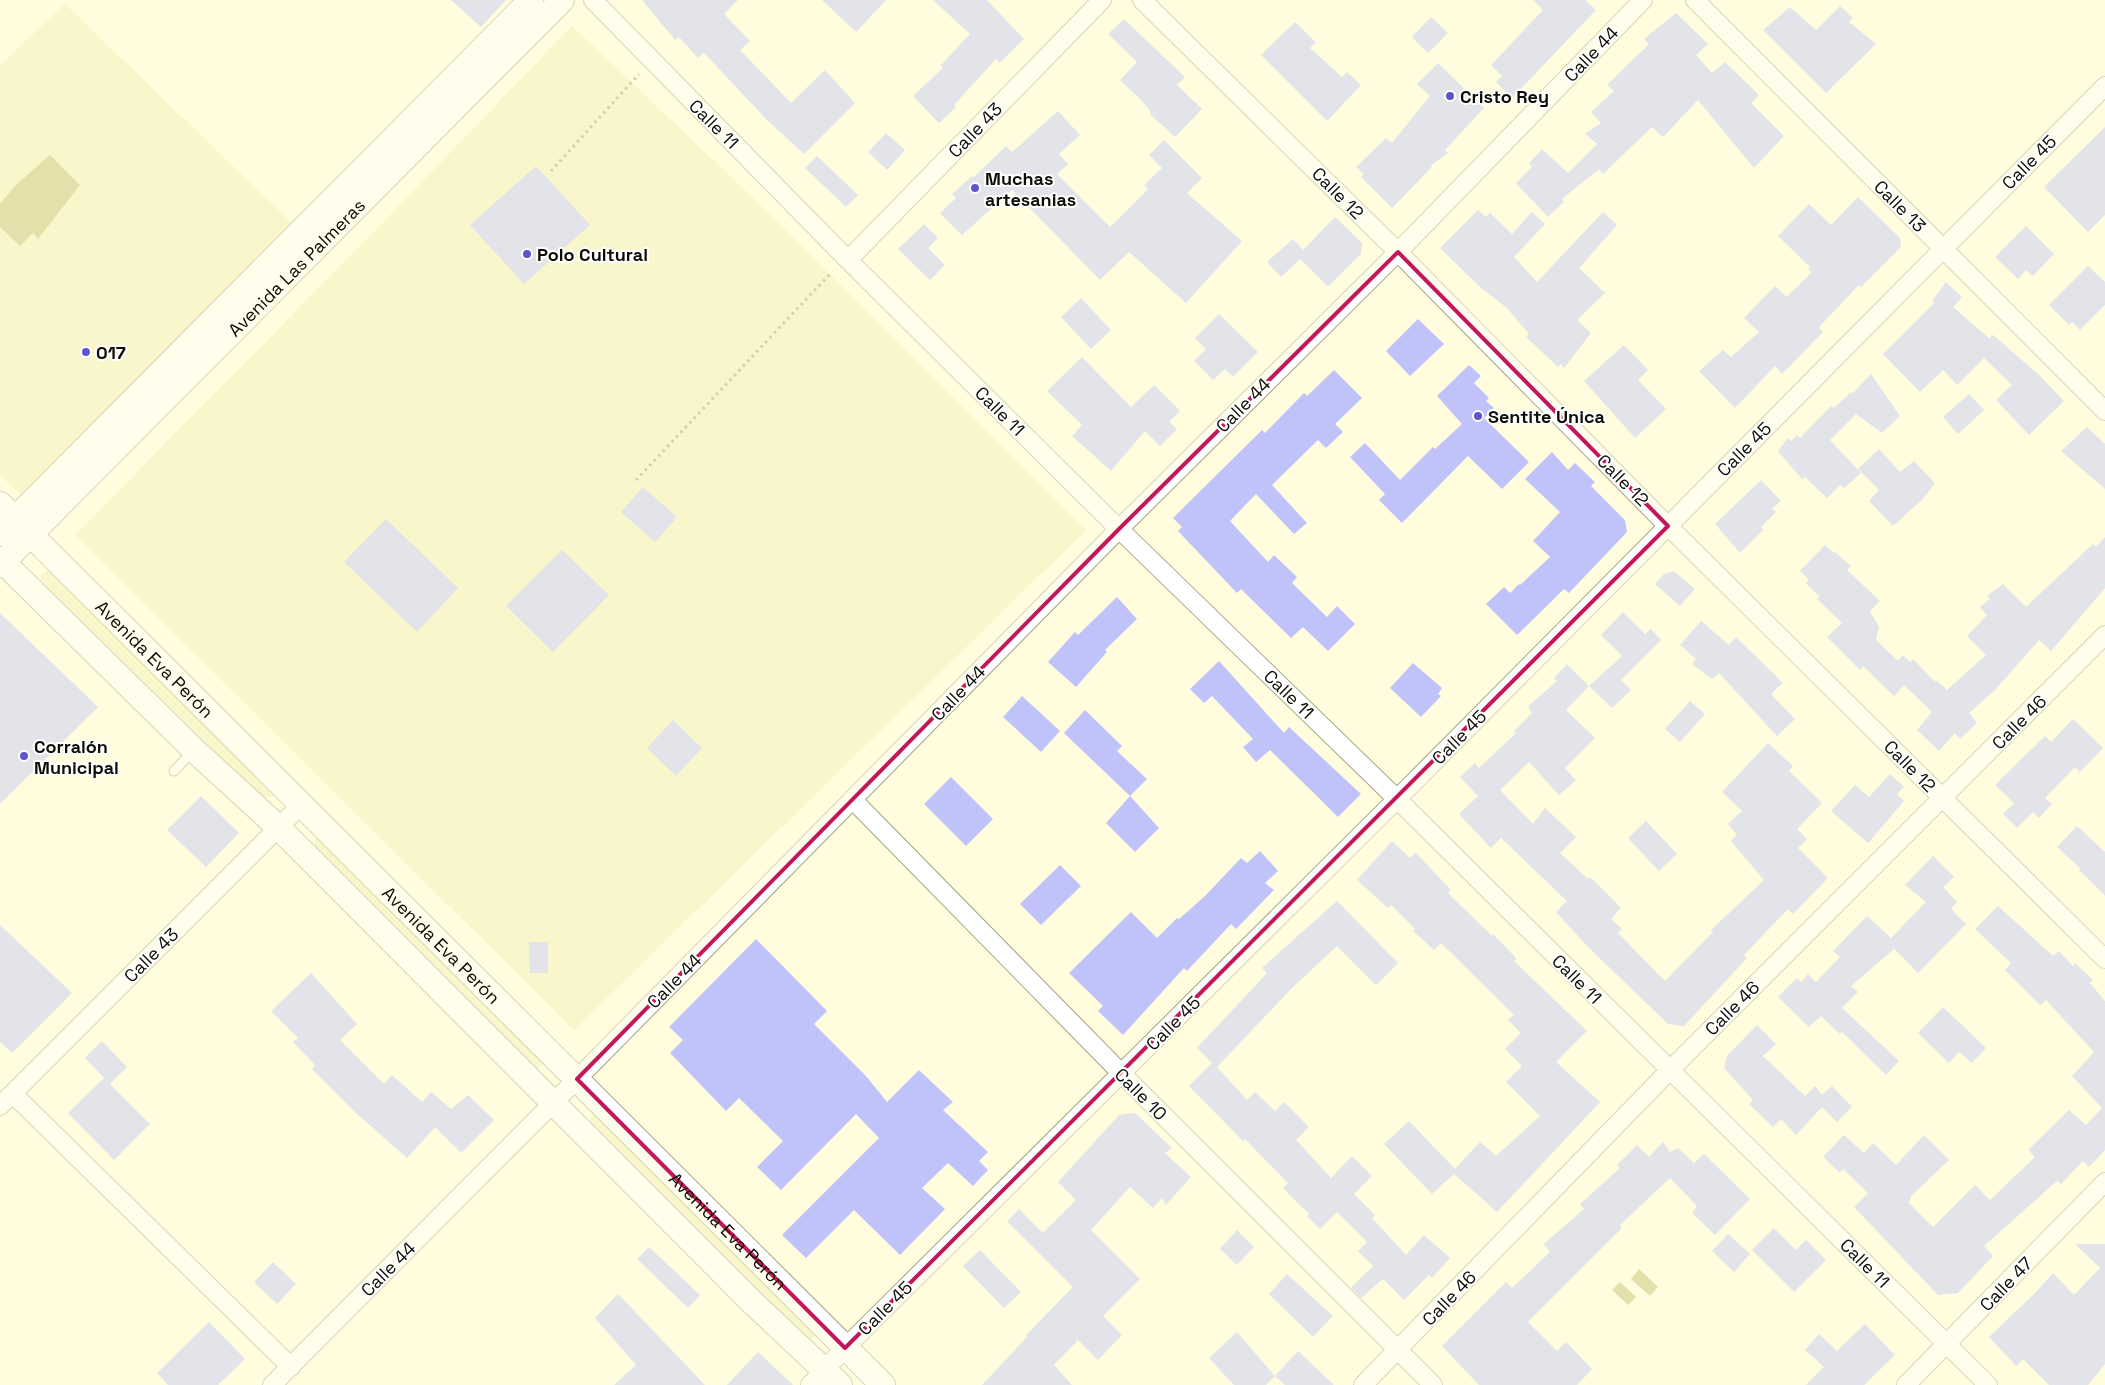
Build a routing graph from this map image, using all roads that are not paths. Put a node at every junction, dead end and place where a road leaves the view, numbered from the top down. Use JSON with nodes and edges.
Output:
{"nodes":[{"id":1,"x":531,"y":0,"type":"edge"},
{"id":2,"x":562,"y":0,"type":"edge"},
{"id":3,"x":593,"y":0,"type":"edge"},
{"id":4,"x":1102,"y":0,"type":"edge"},
{"id":5,"x":1142,"y":0,"type":"edge"},
{"id":6,"x":1644,"y":0,"type":"edge"},
{"id":7,"x":1695,"y":0,"type":"edge"},
{"id":8,"x":2105,"y":86,"type":"edge"},
{"id":9,"x":1943,"y":249,"type":"junction"},
{"id":10,"x":1398,"y":252,"type":"junction"},
{"id":11,"x":848,"y":260,"type":"junction"},
{"id":12,"x":2105,"y":411,"type":"edge"},
{"id":13,"x":11,"y":523,"type":"edge"},
{"id":14,"x":1668,"y":526,"type":"junction"},
{"id":15,"x":1118,"y":529,"type":"junction"},
{"id":16,"x":1,"y":562,"type":"edge"},
{"id":17,"x":2105,"y":635,"type":"edge"},
{"id":18,"x":194,"y":750,"type":"junction"},
{"id":19,"x":174,"y":771,"type":"dead end"},
{"id":20,"x":1397,"y":799,"type":"junction"},
{"id":21,"x":1943,"y":799,"type":"junction"},
{"id":22,"x":853,"y":800,"type":"junction"},
{"id":23,"x":302,"y":804,"type":"junction"},
{"id":24,"x":278,"y":827,"type":"junction"},
{"id":25,"x":2105,"y":959,"type":"edge"},
{"id":26,"x":1670,"y":1070,"type":"junction"},
{"id":27,"x":1122,"y":1074,"type":"junction"},
{"id":28,"x":577,"y":1079,"type":"junction"},
{"id":29,"x":13,"y":1094,"type":"junction"},
{"id":30,"x":554,"y":1101,"type":"junction"},
{"id":31,"x":0,"y":1106,"type":"edge"},
{"id":32,"x":2105,"y":1182,"type":"edge"},
{"id":33,"x":1947,"y":1344,"type":"junction"},
{"id":34,"x":845,"y":1348,"type":"junction"},
{"id":35,"x":1398,"y":1350,"type":"junction"},
{"id":36,"x":291,"y":1367,"type":"junction"},
{"id":37,"x":825,"y":1380,"type":"edge"},
{"id":38,"x":272,"y":1385,"type":"edge"},
{"id":39,"x":882,"y":1385,"type":"edge"},
{"id":40,"x":1363,"y":1385,"type":"edge"},
{"id":41,"x":1433,"y":1385,"type":"edge"},
{"id":42,"x":1906,"y":1385,"type":"edge"},
{"id":43,"x":1988,"y":1385,"type":"edge"}],
"edges":[{"from":1,"to":13,"type":"main road","name":"Avenida Las Palmeras"},
{"from":2,"to":13,"type":"main road","name":"Avenida Las Palmeras"},
{"from":3,"to":11,"type":"street","name":"Calle 11"},
{"from":4,"to":11,"type":"street","name":"Calle 43"},
{"from":5,"to":10,"type":"street","name":"Calle 12"},
{"from":6,"to":10,"type":"street","name":"Calle 44"},
{"from":7,"to":9,"type":"street","name":"Calle 13"},
{"from":8,"to":9,"type":"street","name":"Calle 45"},
{"from":9,"to":12,"type":"street","name":"Calle 13"},
{"from":9,"to":14,"type":"street","name":"Calle 45"},
{"from":10,"to":14,"type":"street","name":"Calle 12"},
{"from":10,"to":15,"type":"street","name":"Calle 44"},
{"from":11,"to":15,"type":"street","name":"Calle 11"},
{"from":13,"to":16,"type":"main road"},
{"from":13,"to":23,"type":"main road","name":"Avenida Eva Perón"},
{"from":14,"to":20,"type":"street","name":"Calle 45"},
{"from":14,"to":21,"type":"street","name":"Calle 12"},
{"from":15,"to":20,"type":"street","name":"Calle 11"},
{"from":15,"to":22,"type":"street","name":"Calle 44"},
{"from":16,"to":18,"type":"main road","name":"Avenida Eva Perón"},
{"from":17,"to":21,"type":"street","name":"Calle 46"},
{"from":18,"to":19,"type":"lane"},
{"from":18,"to":24,"type":"main road","name":"Avenida Eva Perón"},
{"from":20,"to":26,"type":"street","name":"Calle 11"},
{"from":20,"to":27,"type":"street","name":"Calle 45"},
{"from":21,"to":25,"type":"street","name":"Calle 12"},
{"from":21,"to":26,"type":"street","name":"Calle 46"},
{"from":22,"to":27,"type":"street","name":"Calle 10"},
{"from":22,"to":28,"type":"street","name":"Calle 44"},
{"from":23,"to":24,"type":"street","name":"Calle 43"},
{"from":23,"to":28,"type":"main road","name":"Avenida Eva Perón"},
{"from":24,"to":29,"type":"street","name":"Calle 43"},
{"from":24,"to":30,"type":"main road","name":"Avenida Eva Perón"},
{"from":26,"to":33,"type":"street","name":"Calle 11"},
{"from":26,"to":35,"type":"street","name":"Calle 46"},
{"from":27,"to":34,"type":"street","name":"Calle 45"},
{"from":27,"to":35,"type":"street","name":"Calle 10"},
{"from":28,"to":30,"type":"street","name":"Calle 44"},
{"from":28,"to":34,"type":"main road","name":"Avenida Eva Perón"},
{"from":29,"to":31,"type":"street","name":"Calle 43"},
{"from":29,"to":36,"type":"street"},
{"from":30,"to":36,"type":"street","name":"Calle 44"},
{"from":30,"to":37,"type":"main road","name":"Avenida Eva Perón"},
{"from":32,"to":33,"type":"street","name":"Calle 47"},
{"from":33,"to":42,"type":"street","name":"Calle 47"},
{"from":33,"to":43,"type":"street","name":"Calle 11"},
{"from":34,"to":37,"type":"street","name":"Calle 45"},
{"from":34,"to":39,"type":"main road","name":"Avenida Eva Perón"},
{"from":35,"to":40,"type":"street","name":"Calle 46"},
{"from":35,"to":41,"type":"street","name":"Calle 10"},
{"from":36,"to":38,"type":"street","name":"Calle 44"}]}
